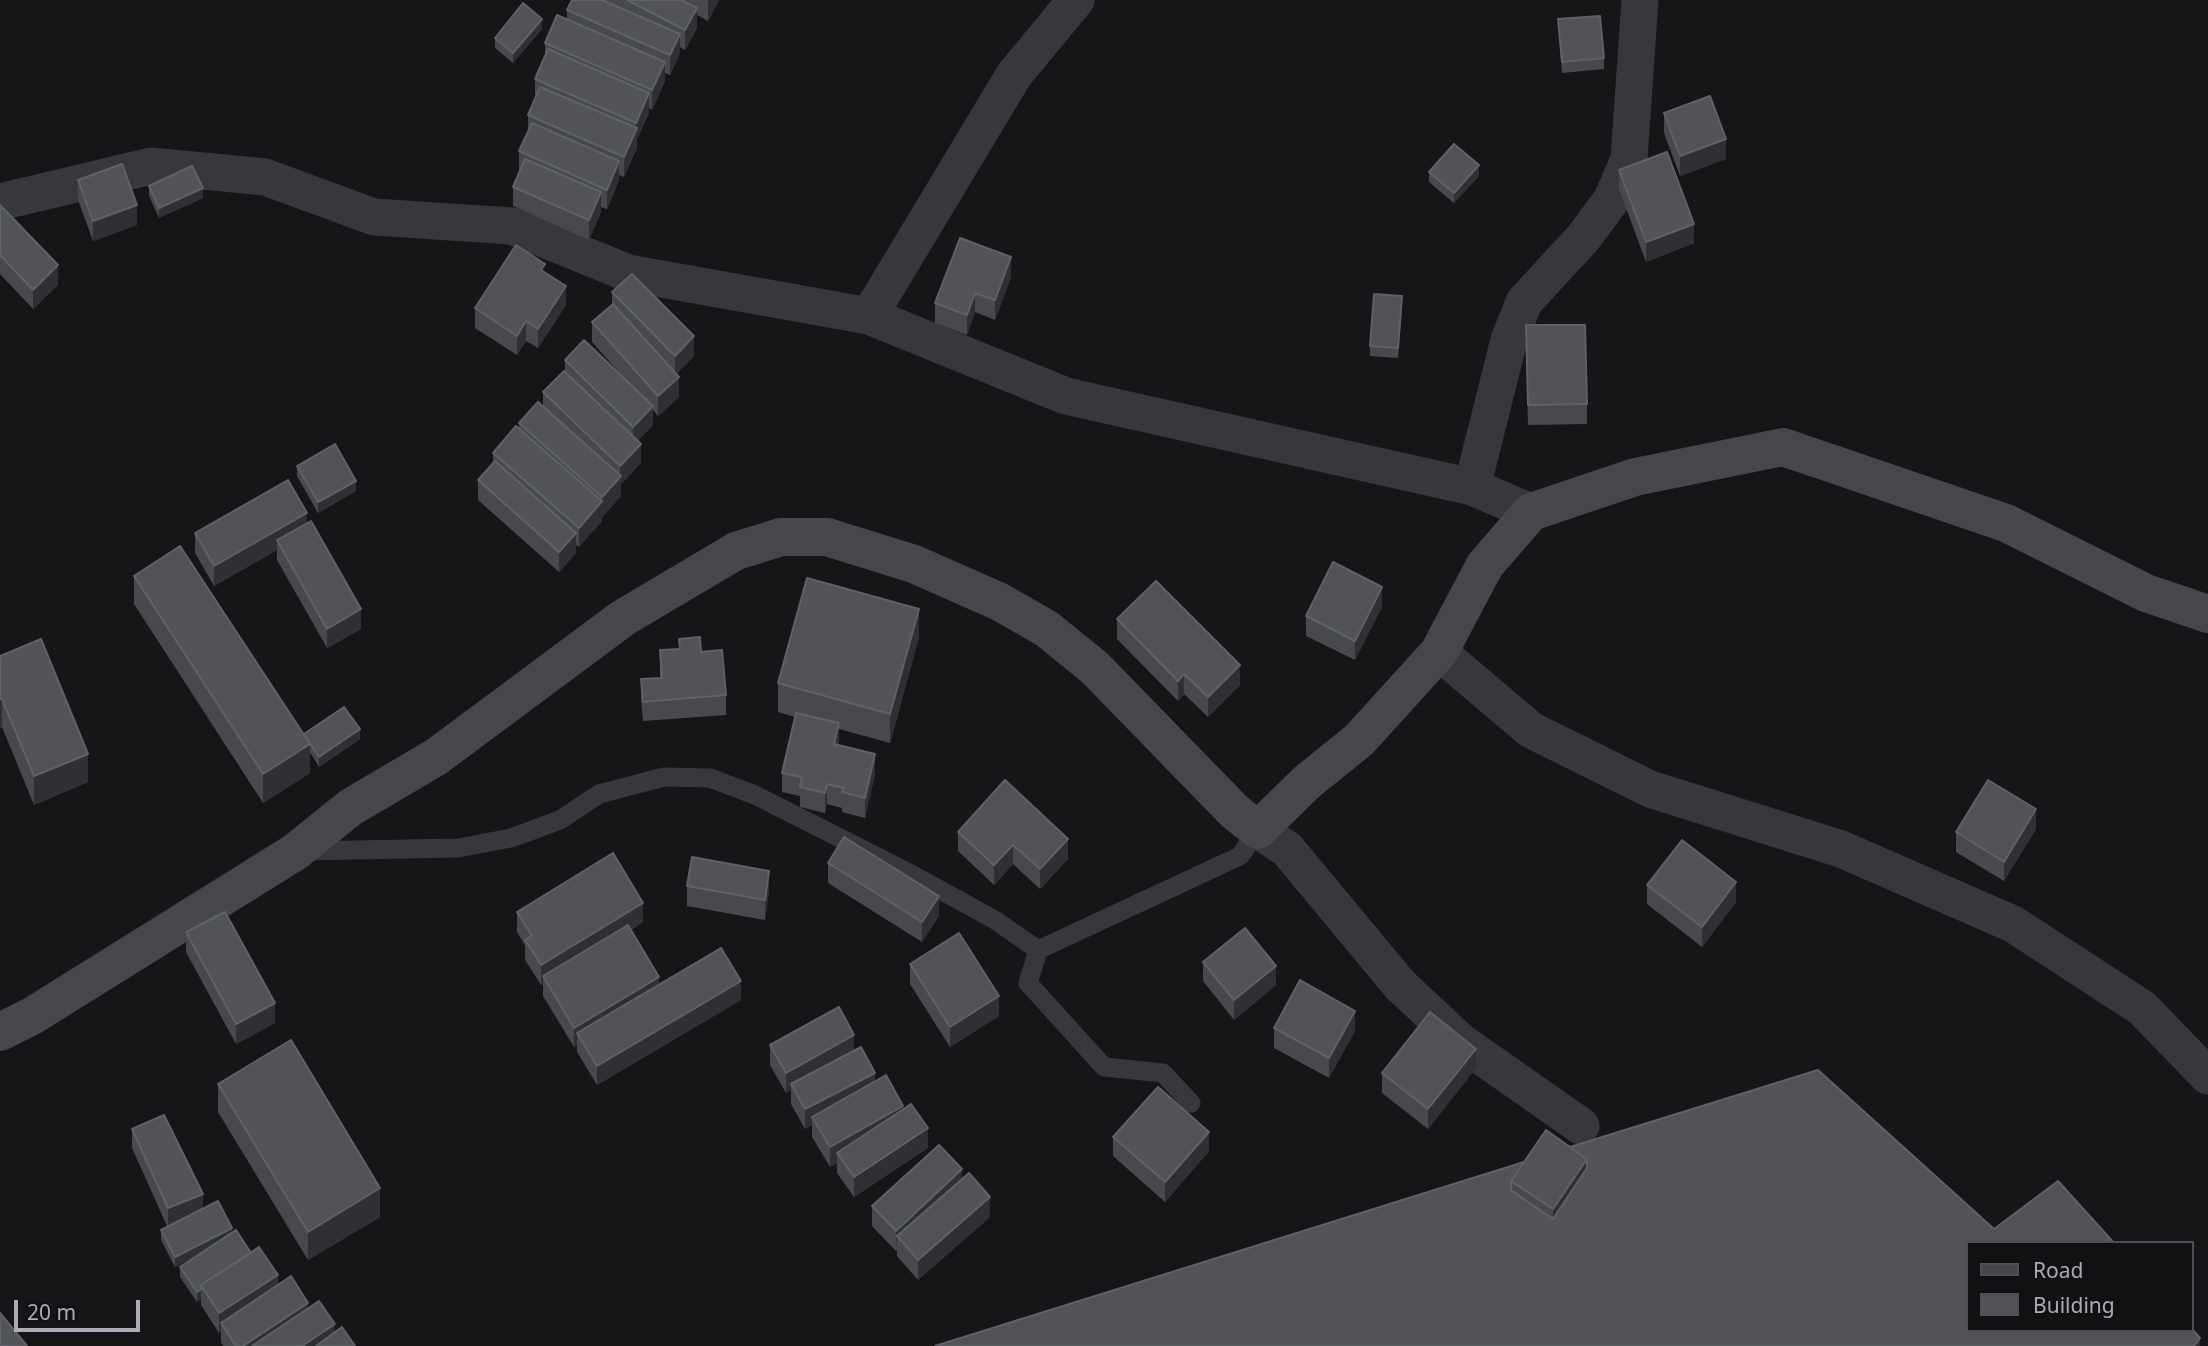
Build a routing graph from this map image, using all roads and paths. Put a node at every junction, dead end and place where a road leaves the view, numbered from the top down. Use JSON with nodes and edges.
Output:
{"nodes":[{"id":1,"x":1076,"y":0,"type":"edge"},
{"id":2,"x":1640,"y":0,"type":"edge"},
{"id":3,"x":0,"y":202,"type":"edge"},
{"id":4,"x":869,"y":316,"type":"junction"},
{"id":5,"x":1472,"y":487,"type":"junction"},
{"id":6,"x":1531,"y":512,"type":"junction"},
{"id":7,"x":2208,"y":614,"type":"edge"},
{"id":8,"x":1439,"y":652,"type":"junction"},
{"id":9,"x":1258,"y":830,"type":"junction"},
{"id":10,"x":295,"y":852,"type":"junction"},
{"id":11,"x":1038,"y":950,"type":"junction"},
{"id":12,"x":0,"y":1032,"type":"edge"},
{"id":13,"x":2208,"y":1076,"type":"edge"},
{"id":14,"x":1191,"y":1103,"type":"dead end"},
{"id":15,"x":1581,"y":1126,"type":"dead end"}],
"edges":[{"from":1,"to":4,"type":"street"},
{"from":2,"to":5,"type":"street"},
{"from":3,"to":4,"type":"street"},
{"from":4,"to":5,"type":"street"},
{"from":5,"to":6,"type":"street"},
{"from":6,"to":7,"type":"street"},
{"from":6,"to":8,"type":"street"},
{"from":8,"to":9,"type":"street"},
{"from":8,"to":13,"type":"street"},
{"from":9,"to":10,"type":"street"},
{"from":9,"to":11,"type":"lane"},
{"from":9,"to":15,"type":"street"},
{"from":10,"to":11,"type":"lane"},
{"from":10,"to":12,"type":"street"},
{"from":11,"to":14,"type":"lane"}]}
